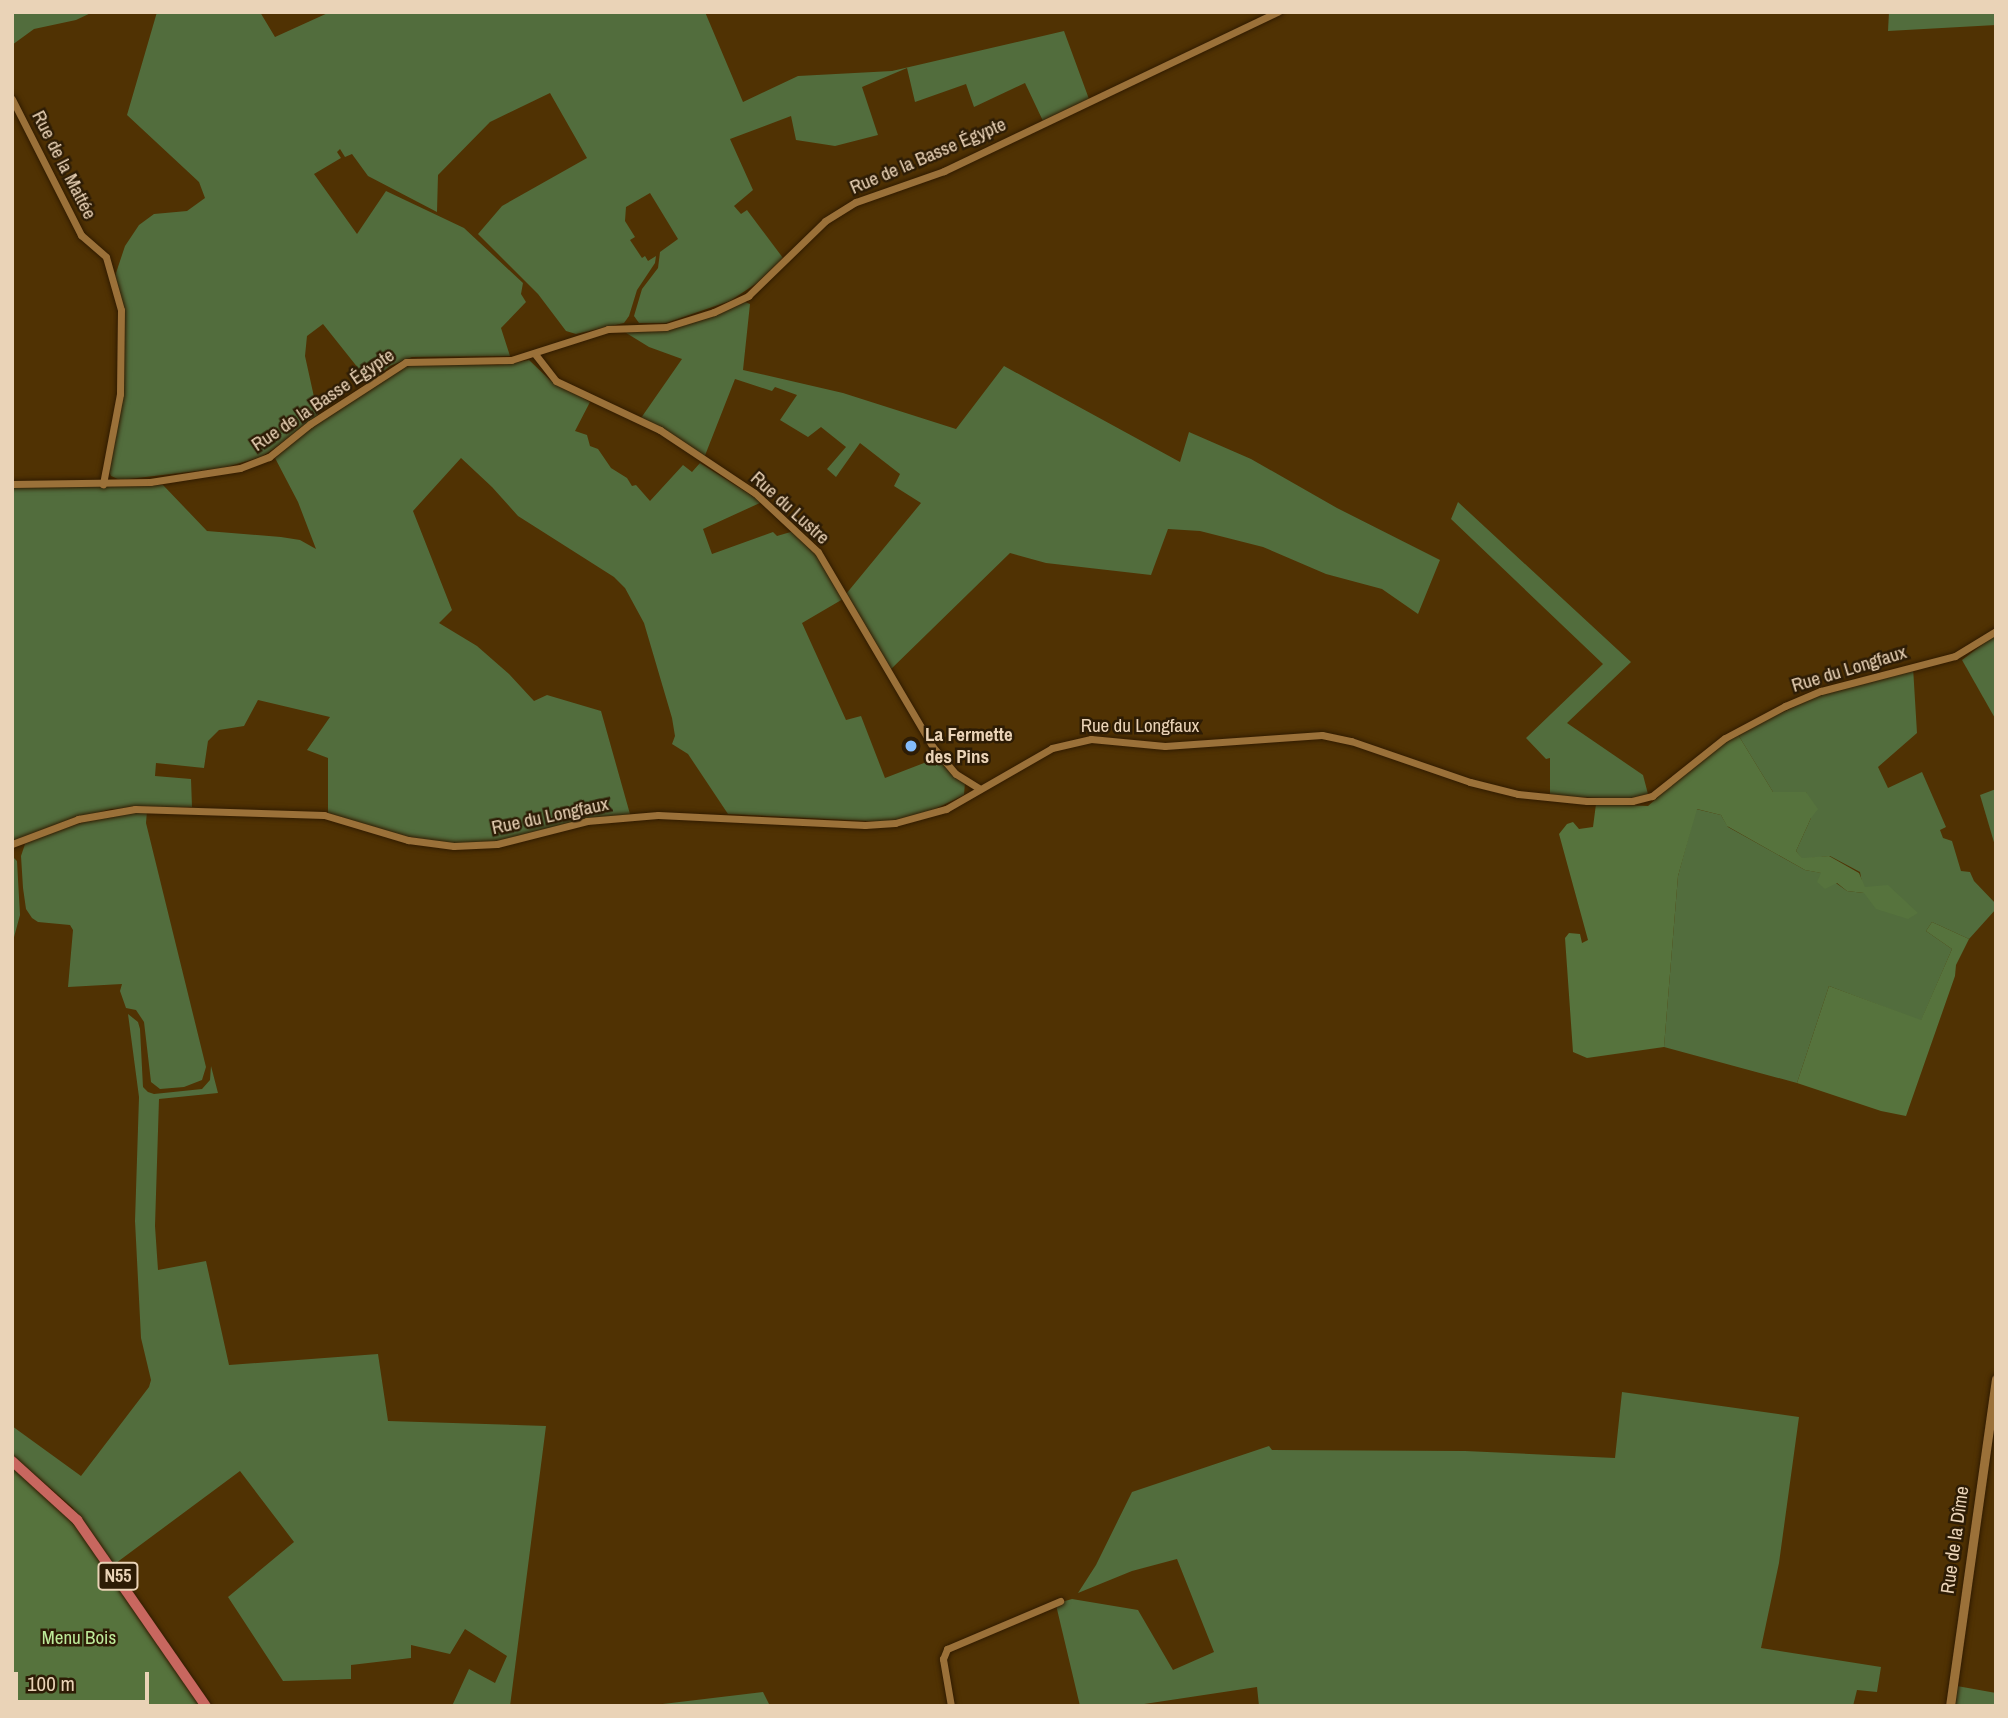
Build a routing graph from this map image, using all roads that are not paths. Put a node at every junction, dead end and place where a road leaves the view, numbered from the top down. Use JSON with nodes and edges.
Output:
{"nodes":[{"id":1,"x":1278,"y":12,"type":"edge"},
{"id":2,"x":12,"y":99,"type":"edge"},
{"id":3,"x":535,"y":354,"type":"junction"},
{"id":4,"x":12,"y":484,"type":"edge"},
{"id":5,"x":103,"y":484,"type":"junction"},
{"id":6,"x":1996,"y":631,"type":"edge"},
{"id":7,"x":980,"y":789,"type":"junction"},
{"id":8,"x":12,"y":844,"type":"edge"},
{"id":9,"x":1996,"y":1379,"type":"edge"},
{"id":10,"x":12,"y":1461,"type":"edge"},
{"id":11,"x":1060,"y":1601,"type":"dead end"},
{"id":12,"x":205,"y":1706,"type":"edge"},
{"id":13,"x":951,"y":1706,"type":"edge"},
{"id":14,"x":1950,"y":1706,"type":"edge"}],
"edges":[{"from":1,"to":3,"type":"street","name":"Rue de la Basse Égypte"},
{"from":2,"to":5,"type":"street","name":"Rue de la Mattée"},
{"from":3,"to":5,"type":"street","name":"Rue de la Basse Égypte"},
{"from":3,"to":7,"type":"street","name":"Rue du Lustre"},
{"from":4,"to":5,"type":"street","name":"Rue de la Basse Égypte"},
{"from":6,"to":7,"type":"street","name":"Rue du Longfaux"},
{"from":7,"to":8,"type":"street","name":"Rue du Longfaux"},
{"from":9,"to":14,"type":"street","name":"Rue de la Dîme"},
{"from":10,"to":12,"type":"main road","number":"N55"},
{"from":11,"to":13,"type":"street"}]}
